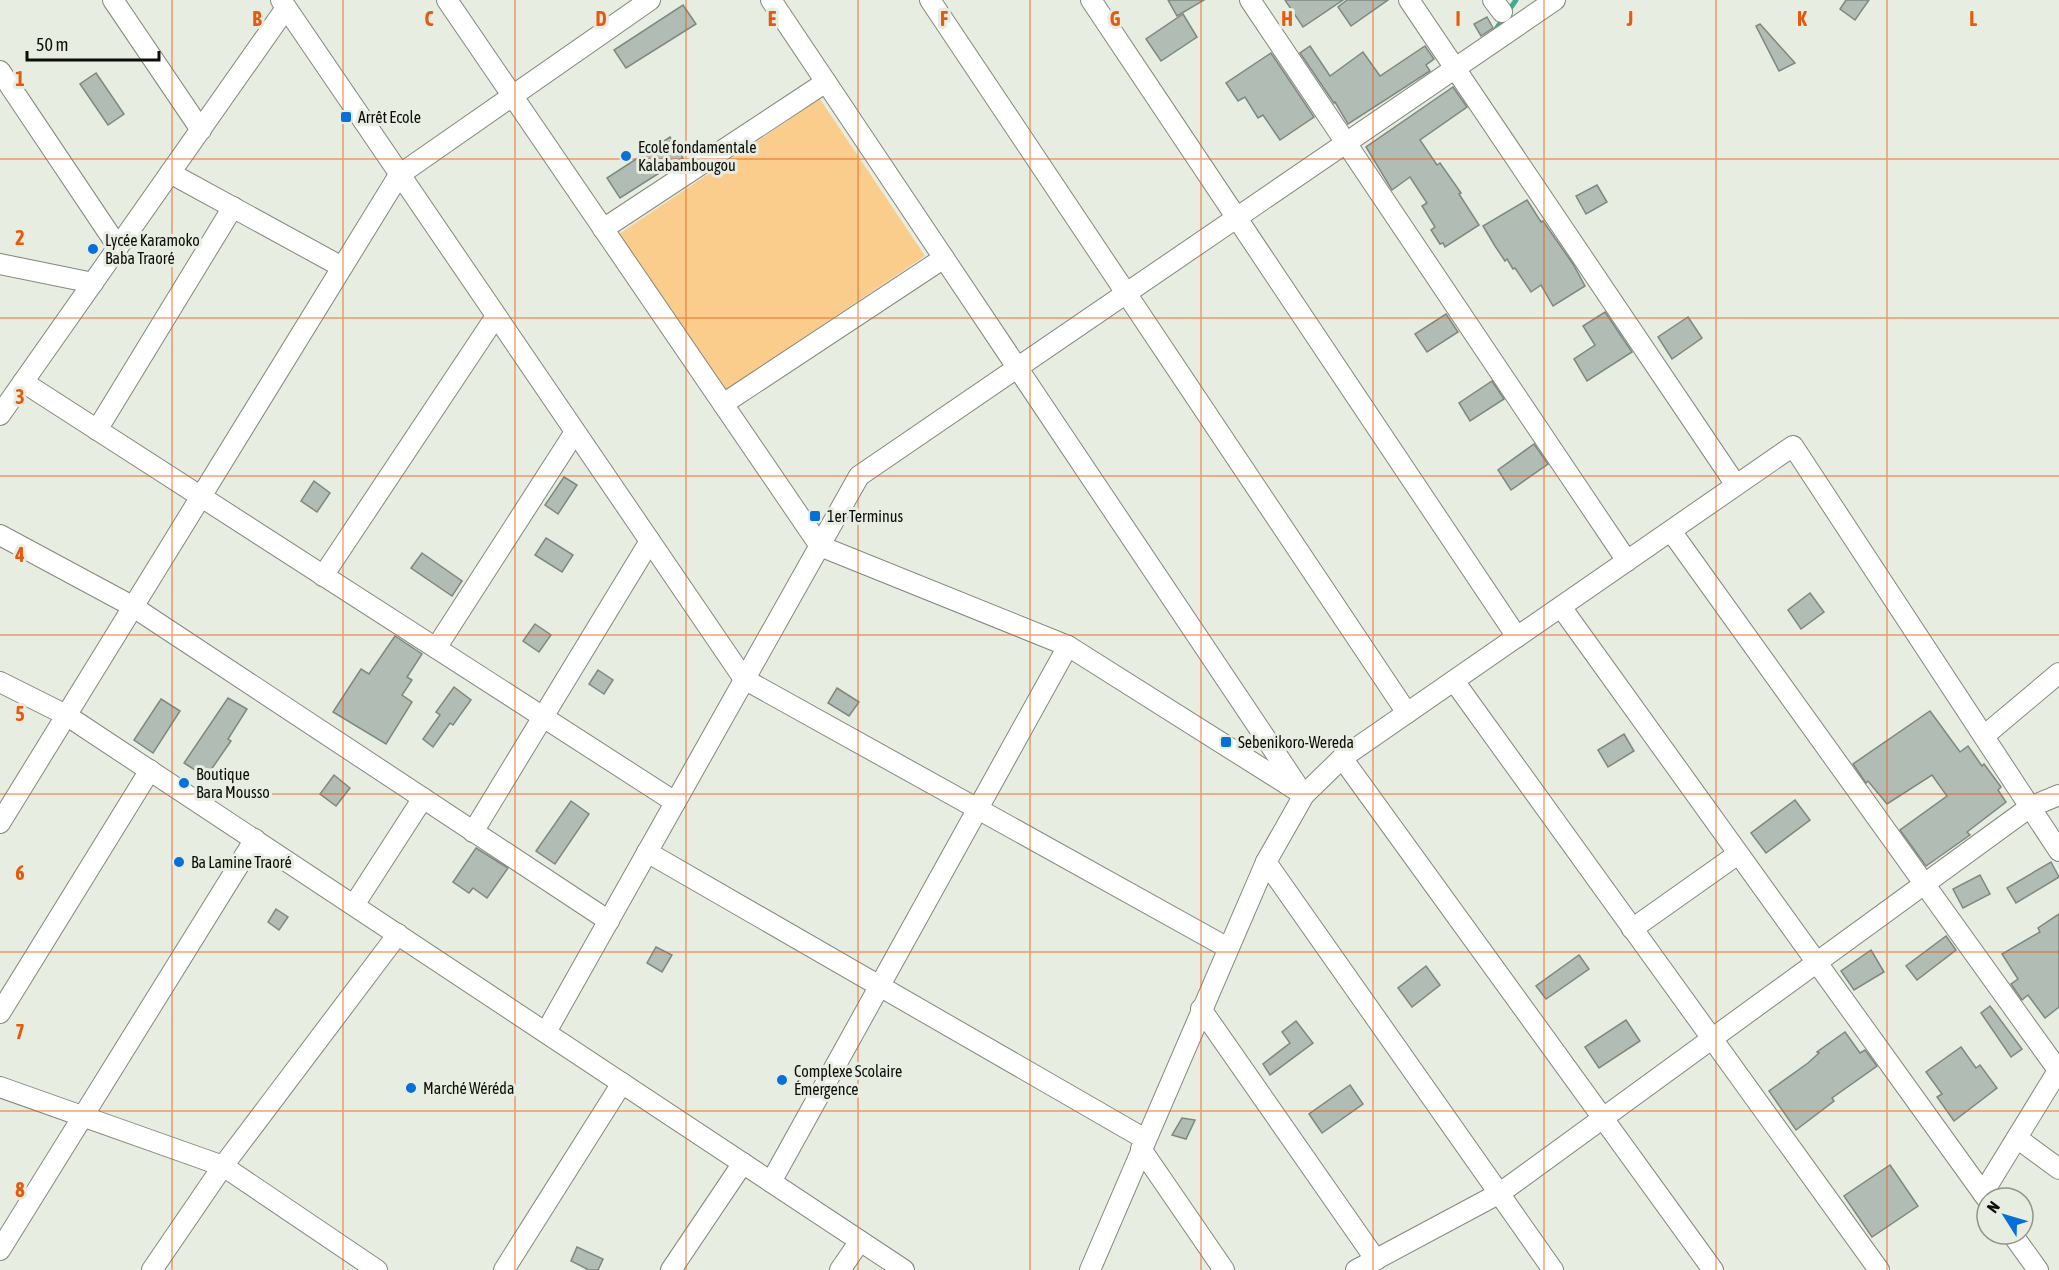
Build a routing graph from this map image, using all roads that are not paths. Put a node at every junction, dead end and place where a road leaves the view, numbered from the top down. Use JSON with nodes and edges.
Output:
{"nodes":[{"id":1,"x":113,"y":0,"type":"edge"},
{"id":2,"x":447,"y":0,"type":"edge"},
{"id":3,"x":650,"y":0,"type":"edge"},
{"id":4,"x":771,"y":0,"type":"edge"},
{"id":5,"x":930,"y":0,"type":"edge"},
{"id":6,"x":1091,"y":0,"type":"edge"},
{"id":7,"x":1250,"y":0,"type":"edge"},
{"id":8,"x":1409,"y":0,"type":"edge"},
{"id":9,"x":1554,"y":0,"type":"edge"},
{"id":10,"x":284,"y":4,"type":"edge"},
{"id":11,"x":1455,"y":68,"type":"junction"},
{"id":12,"x":0,"y":71,"type":"edge"},
{"id":13,"x":826,"y":82,"type":"junction"},
{"id":14,"x":512,"y":96,"type":"junction"},
{"id":15,"x":201,"y":130,"type":"junction"},
{"id":16,"x":1346,"y":143,"type":"junction"},
{"id":17,"x":170,"y":173,"type":"junction"},
{"id":18,"x":399,"y":175,"type":"junction"},
{"id":19,"x":232,"y":207,"type":"junction"},
{"id":20,"x":1236,"y":218,"type":"junction"},
{"id":21,"x":603,"y":229,"type":"junction"},
{"id":22,"x":118,"y":247,"type":"junction"},
{"id":23,"x":944,"y":258,"type":"junction"},
{"id":24,"x":0,"y":264,"type":"edge"},
{"id":25,"x":342,"y":267,"type":"junction"},
{"id":26,"x":93,"y":283,"type":"junction"},
{"id":27,"x":1126,"y":293,"type":"junction"},
{"id":28,"x":496,"y":316,"type":"junction"},
{"id":29,"x":1018,"y":367,"type":"junction"},
{"id":30,"x":23,"y":382,"type":"junction"},
{"id":31,"x":723,"y":404,"type":"junction"},
{"id":32,"x":0,"y":415,"type":"edge"},
{"id":33,"x":97,"y":430,"type":"junction"},
{"id":34,"x":575,"y":432,"type":"junction"},
{"id":35,"x":1736,"y":485,"type":"junction"},
{"id":36,"x":200,"y":496,"type":"junction"},
{"id":37,"x":1671,"y":531,"type":"junction"},
{"id":38,"x":0,"y":535,"type":"edge"},
{"id":39,"x":650,"y":541,"type":"junction"},
{"id":40,"x":820,"y":546,"type":"junction"},
{"id":41,"x":1628,"y":561,"type":"junction"},
{"id":42,"x":323,"y":576,"type":"junction"},
{"id":43,"x":132,"y":606,"type":"junction"},
{"id":44,"x":1561,"y":607,"type":"junction"},
{"id":45,"x":1517,"y":637,"type":"junction"},
{"id":46,"x":1068,"y":646,"type":"junction"},
{"id":47,"x":436,"y":648,"type":"junction"},
{"id":48,"x":2059,"y":673,"type":"edge"},
{"id":49,"x":744,"y":680,"type":"junction"},
{"id":50,"x":1454,"y":681,"type":"junction"},
{"id":51,"x":0,"y":682,"type":"edge"},
{"id":52,"x":1407,"y":713,"type":"junction"},
{"id":53,"x":66,"y":715,"type":"junction"},
{"id":54,"x":543,"y":717,"type":"junction"},
{"id":55,"x":1984,"y":736,"type":"junction"},
{"id":56,"x":1342,"y":758,"type":"junction"},
{"id":57,"x":150,"y":770,"type":"junction"},
{"id":58,"x":1304,"y":795,"type":"junction"},
{"id":59,"x":2059,"y":795,"type":"edge"},
{"id":60,"x":423,"y":798,"type":"junction"},
{"id":61,"x":675,"y":802,"type":"junction"},
{"id":62,"x":2030,"y":807,"type":"junction"},
{"id":63,"x":978,"y":809,"type":"junction"},
{"id":64,"x":0,"y":823,"type":"edge"},
{"id":65,"x":473,"y":832,"type":"junction"},
{"id":66,"x":255,"y":839,"type":"junction"},
{"id":67,"x":2059,"y":851,"type":"edge"},
{"id":68,"x":647,"y":852,"type":"junction"},
{"id":69,"x":1738,"y":854,"type":"junction"},
{"id":70,"x":1266,"y":862,"type":"junction"},
{"id":71,"x":1925,"y":884,"type":"junction"},
{"id":72,"x":354,"y":905,"type":"junction"},
{"id":73,"x":609,"y":921,"type":"junction"},
{"id":74,"x":1632,"y":929,"type":"junction"},
{"id":75,"x":398,"y":934,"type":"junction"},
{"id":76,"x":1228,"y":948,"type":"junction"},
{"id":77,"x":1816,"y":962,"type":"junction"},
{"id":78,"x":879,"y":986,"type":"junction"},
{"id":79,"x":1201,"y":1009,"type":"junction"},
{"id":80,"x":0,"y":1013,"type":"edge"},
{"id":81,"x":546,"y":1032,"type":"junction"},
{"id":82,"x":1712,"y":1039,"type":"junction"},
{"id":83,"x":2059,"y":1070,"type":"edge"},
{"id":84,"x":622,"y":1083,"type":"junction"},
{"id":85,"x":0,"y":1087,"type":"edge"},
{"id":86,"x":82,"y":1117,"type":"junction"},
{"id":87,"x":1603,"y":1118,"type":"junction"},
{"id":88,"x":2017,"y":1138,"type":"junction"},
{"id":89,"x":1143,"y":1144,"type":"junction"},
{"id":90,"x":742,"y":1163,"type":"junction"},
{"id":91,"x":223,"y":1166,"type":"junction"},
{"id":92,"x":2059,"y":1169,"type":"edge"},
{"id":93,"x":771,"y":1182,"type":"junction"},
{"id":94,"x":1978,"y":1186,"type":"edge"},
{"id":95,"x":1991,"y":1186,"type":"edge"},
{"id":96,"x":1500,"y":1192,"type":"junction"},
{"id":97,"x":860,"y":1240,"type":"junction"},
{"id":98,"x":2021,"y":1246,"type":"edge"},
{"id":99,"x":0,"y":1250,"type":"edge"},
{"id":100,"x":1376,"y":1260,"type":"junction"},
{"id":101,"x":152,"y":1270,"type":"edge"},
{"id":102,"x":377,"y":1270,"type":"edge"},
{"id":103,"x":504,"y":1270,"type":"edge"},
{"id":104,"x":671,"y":1270,"type":"edge"},
{"id":105,"x":840,"y":1270,"type":"edge"},
{"id":106,"x":904,"y":1270,"type":"edge"},
{"id":107,"x":1090,"y":1270,"type":"edge"},
{"id":108,"x":1224,"y":1270,"type":"edge"},
{"id":109,"x":1356,"y":1270,"type":"edge"},
{"id":110,"x":1553,"y":1270,"type":"edge"},
{"id":111,"x":1713,"y":1270,"type":"edge"},
{"id":112,"x":1878,"y":1270,"type":"edge"},
{"id":113,"x":2038,"y":1270,"type":"edge"}],
"edges":[{"from":1,"to":15,"type":"street"},
{"from":2,"to":14,"type":"street"},
{"from":3,"to":14,"type":"street"},
{"from":4,"to":13,"type":"street"},
{"from":5,"to":27,"type":"street"},
{"from":6,"to":20,"type":"street"},
{"from":7,"to":16,"type":"street"},
{"from":8,"to":11,"type":"street"},
{"from":9,"to":11,"type":"street"},
{"from":10,"to":15,"type":"street"},
{"from":10,"to":18,"type":"street"},
{"from":11,"to":16,"type":"street"},
{"from":11,"to":35,"type":"street"},
{"from":12,"to":22,"type":"street"},
{"from":13,"to":21,"type":"street"},
{"from":13,"to":23,"type":"street"},
{"from":14,"to":18,"type":"street"},
{"from":14,"to":21,"type":"street"},
{"from":15,"to":17,"type":"street"},
{"from":16,"to":20,"type":"street"},
{"from":16,"to":41,"type":"street"},
{"from":17,"to":19,"type":"street"},
{"from":17,"to":22,"type":"street"},
{"from":18,"to":25,"type":"street"},
{"from":18,"to":28,"type":"street"},
{"from":19,"to":25,"type":"street"},
{"from":19,"to":33,"type":"street"},
{"from":20,"to":27,"type":"street"},
{"from":20,"to":45,"type":"street"},
{"from":21,"to":31,"type":"street"},
{"from":22,"to":26,"type":"street"},
{"from":23,"to":29,"type":"street"},
{"from":23,"to":31,"type":"street"},
{"from":24,"to":26,"type":"street"},
{"from":25,"to":36,"type":"street"},
{"from":26,"to":30,"type":"street"},
{"from":27,"to":29,"type":"street"},
{"from":27,"to":52,"type":"street"},
{"from":28,"to":34,"type":"street"},
{"from":28,"to":42,"type":"street"},
{"from":29,"to":40,"type":"street"},
{"from":29,"to":58,"type":"street"},
{"from":30,"to":32,"type":"street"},
{"from":30,"to":33,"type":"street"},
{"from":31,"to":40,"type":"street"},
{"from":33,"to":36,"type":"street"},
{"from":34,"to":39,"type":"street"},
{"from":34,"to":47,"type":"street"},
{"from":35,"to":37,"type":"street"},
{"from":35,"to":55,"type":"street"},
{"from":36,"to":42,"type":"street"},
{"from":36,"to":43,"type":"street"},
{"from":37,"to":41,"type":"street"},
{"from":37,"to":71,"type":"street"},
{"from":38,"to":43,"type":"street"},
{"from":39,"to":49,"type":"street"},
{"from":39,"to":54,"type":"street"},
{"from":40,"to":46,"type":"street"},
{"from":40,"to":49,"type":"street"},
{"from":41,"to":44,"type":"street"},
{"from":42,"to":47,"type":"street"},
{"from":43,"to":53,"type":"street"},
{"from":43,"to":60,"type":"street"},
{"from":44,"to":45,"type":"street"},
{"from":44,"to":69,"type":"street"},
{"from":45,"to":50,"type":"street"},
{"from":46,"to":58,"type":"street"},
{"from":46,"to":63,"type":"street"},
{"from":47,"to":54,"type":"street"},
{"from":48,"to":55,"type":"street"},
{"from":49,"to":61,"type":"street"},
{"from":49,"to":63,"type":"street"},
{"from":50,"to":52,"type":"street"},
{"from":50,"to":74,"type":"street"},
{"from":51,"to":53,"type":"street"},
{"from":52,"to":56,"type":"street"},
{"from":53,"to":57,"type":"street"},
{"from":53,"to":64,"type":"street"},
{"from":54,"to":61,"type":"street"},
{"from":54,"to":65,"type":"street"},
{"from":55,"to":62,"type":"street"},
{"from":56,"to":58,"type":"street"},
{"from":56,"to":87,"type":"street"},
{"from":57,"to":66,"type":"street"},
{"from":57,"to":80,"type":"street"},
{"from":58,"to":70,"type":"street"},
{"from":59,"to":62,"type":"street"},
{"from":60,"to":65,"type":"street"},
{"from":60,"to":72,"type":"street"},
{"from":61,"to":68,"type":"street"},
{"from":62,"to":67,"type":"street"},
{"from":62,"to":71,"type":"street"},
{"from":63,"to":76,"type":"street"},
{"from":63,"to":78,"type":"street"},
{"from":65,"to":73,"type":"street"},
{"from":66,"to":72,"type":"street"},
{"from":66,"to":86,"type":"street"},
{"from":68,"to":73,"type":"street"},
{"from":68,"to":78,"type":"street"},
{"from":69,"to":74,"type":"street"},
{"from":69,"to":77,"type":"street"},
{"from":70,"to":76,"type":"street"},
{"from":70,"to":96,"type":"street"},
{"from":71,"to":77,"type":"street"},
{"from":71,"to":83,"type":"street"},
{"from":72,"to":75,"type":"street"},
{"from":73,"to":81,"type":"street"},
{"from":74,"to":82,"type":"street"},
{"from":75,"to":81,"type":"street"},
{"from":75,"to":91,"type":"street"},
{"from":76,"to":79,"type":"street"},
{"from":77,"to":82,"type":"street"},
{"from":77,"to":94,"type":"street"},
{"from":78,"to":89,"type":"street"},
{"from":78,"to":93,"type":"street"},
{"from":79,"to":89,"type":"street"},
{"from":79,"to":100,"type":"street"},
{"from":81,"to":84,"type":"street"},
{"from":82,"to":87,"type":"street"},
{"from":82,"to":112,"type":"street"},
{"from":83,"to":88,"type":"street"},
{"from":84,"to":90,"type":"street"},
{"from":84,"to":103,"type":"street"},
{"from":85,"to":86,"type":"street"},
{"from":86,"to":91,"type":"street"},
{"from":86,"to":99,"type":"street"},
{"from":87,"to":96,"type":"street"},
{"from":87,"to":111,"type":"street"},
{"from":88,"to":92,"type":"street"},
{"from":88,"to":95,"type":"street"},
{"from":89,"to":107,"type":"street"},
{"from":89,"to":108,"type":"street"},
{"from":90,"to":93,"type":"street"},
{"from":90,"to":104,"type":"street"},
{"from":91,"to":101,"type":"street"},
{"from":91,"to":102,"type":"street"},
{"from":93,"to":97,"type":"street"},
{"from":96,"to":100,"type":"street"},
{"from":96,"to":110,"type":"street"},
{"from":97,"to":105,"type":"street"},
{"from":97,"to":106,"type":"street"},
{"from":98,"to":113,"type":"street"},
{"from":100,"to":109,"type":"street"}]}
